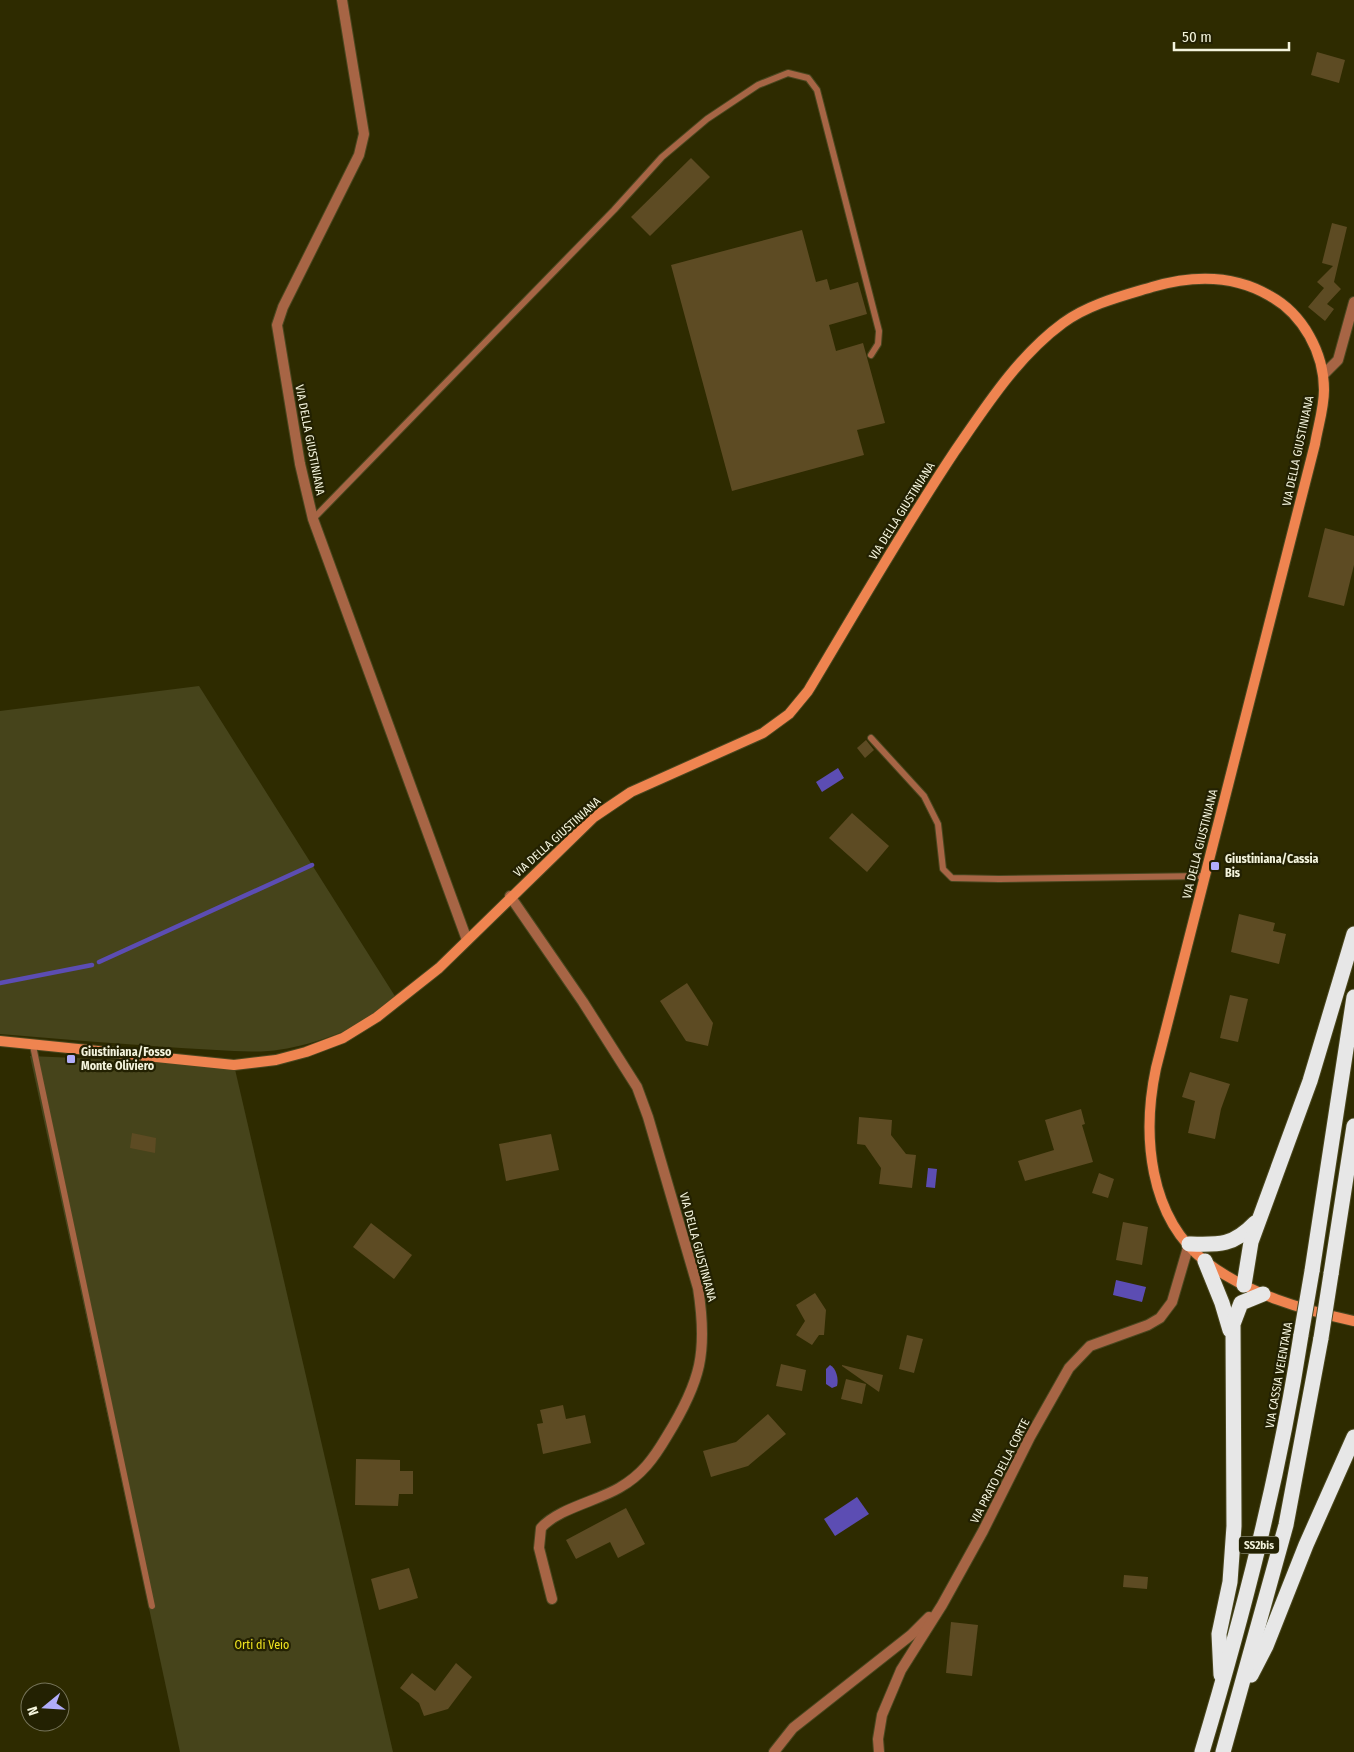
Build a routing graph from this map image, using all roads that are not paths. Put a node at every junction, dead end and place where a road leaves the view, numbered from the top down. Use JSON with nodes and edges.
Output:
{"nodes":[{"id":1,"x":342,"y":0,"type":"edge"},
{"id":2,"x":1354,"y":302,"type":"edge"},
{"id":3,"x":871,"y":355,"type":"dead end"},
{"id":4,"x":1323,"y":375,"type":"junction"},
{"id":5,"x":313,"y":519,"type":"junction"},
{"id":6,"x":871,"y":738,"type":"dead end"},
{"id":7,"x":1205,"y":876,"type":"junction"},
{"id":8,"x":510,"y":896,"type":"junction"},
{"id":9,"x":1354,"y":934,"type":"edge"},
{"id":10,"x":467,"y":940,"type":"junction"},
{"id":11,"x":1354,"y":997,"type":"edge"},
{"id":12,"x":0,"y":1041,"type":"edge"},
{"id":13,"x":33,"y":1046,"type":"junction"},
{"id":14,"x":1354,"y":1126,"type":"edge"},
{"id":15,"x":1258,"y":1220,"type":"junction"},
{"id":16,"x":1189,"y":1244,"type":"junction"},
{"id":17,"x":1205,"y":1261,"type":"junction"},
{"id":18,"x":1244,"y":1285,"type":"junction"},
{"id":19,"x":1263,"y":1294,"type":"junction"},
{"id":20,"x":1354,"y":1321,"type":"edge"},
{"id":21,"x":1232,"y":1335,"type":"junction"},
{"id":22,"x":1354,"y":1436,"type":"edge"},
{"id":23,"x":552,"y":1599,"type":"dead end"},
{"id":24,"x":942,"y":1605,"type":"junction"},
{"id":25,"x":152,"y":1606,"type":"dead end"},
{"id":26,"x":1222,"y":1682,"type":"junction"},
{"id":27,"x":1241,"y":1691,"type":"junction"},
{"id":28,"x":774,"y":1752,"type":"edge"},
{"id":29,"x":879,"y":1752,"type":"edge"},
{"id":30,"x":1202,"y":1752,"type":"edge"},
{"id":31,"x":1222,"y":1752,"type":"edge"}],
"edges":[{"from":1,"to":5,"type":"street","name":"VIA DELLA GIUSTINIANA"},
{"from":2,"to":4,"type":"street"},
{"from":3,"to":5,"type":"lane"},
{"from":4,"to":7,"type":"street","name":"VIA DELLA GIUSTINIANA"},
{"from":4,"to":8,"type":"street","name":"VIA DELLA GIUSTINIANA"},
{"from":5,"to":10,"type":"street","name":"VIA DELLA GIUSTINIANA"},
{"from":6,"to":7,"type":"lane"},
{"from":7,"to":16,"type":"street","name":"VIA DELLA GIUSTINIANA"},
{"from":8,"to":10,"type":"street","name":"VIA DELLA GIUSTINIANA"},
{"from":8,"to":23,"type":"street","name":"VIA DELLA GIUSTINIANA"},
{"from":9,"to":15,"type":"highway"},
{"from":10,"to":13,"type":"street","name":"VIA DELLA GIUSTINIANA"},
{"from":11,"to":26,"type":"highway","name":"VIA CASSIA VEIENTANA","number":"SS2bis","bridge":true},
{"from":12,"to":13,"type":"street","name":"VIA DELLA GIUSTINIANA"},
{"from":13,"to":25,"type":"lane"},
{"from":14,"to":27,"type":"highway","number":"SS2bis","bridge":true},
{"from":15,"to":16,"type":"highway"},
{"from":15,"to":18,"type":"highway"},
{"from":16,"to":17,"type":"street","name":"VIA DELLA GIUSTINIANA"},
{"from":16,"to":24,"type":"street","name":"VIA PRATO DELLA CORTE"},
{"from":17,"to":18,"type":"street","name":"VIA DELLA GIUSTINIANA"},
{"from":17,"to":21,"type":"highway"},
{"from":18,"to":19,"type":"street","name":"VIA DELLA GIUSTINIANA"},
{"from":19,"to":20,"type":"street","name":"VIA DELLA GIUSTINIANA"},
{"from":19,"to":21,"type":"highway"},
{"from":21,"to":26,"type":"highway"},
{"from":22,"to":27,"type":"highway"},
{"from":24,"to":28,"type":"street"},
{"from":24,"to":29,"type":"street","name":"VIA PRATO DELLA CORTE"},
{"from":26,"to":30,"type":"highway","name":"VIA CASSIA VEIENTANA","number":"SS2bis"},
{"from":27,"to":31,"type":"highway","number":"SS2bis"}]}
